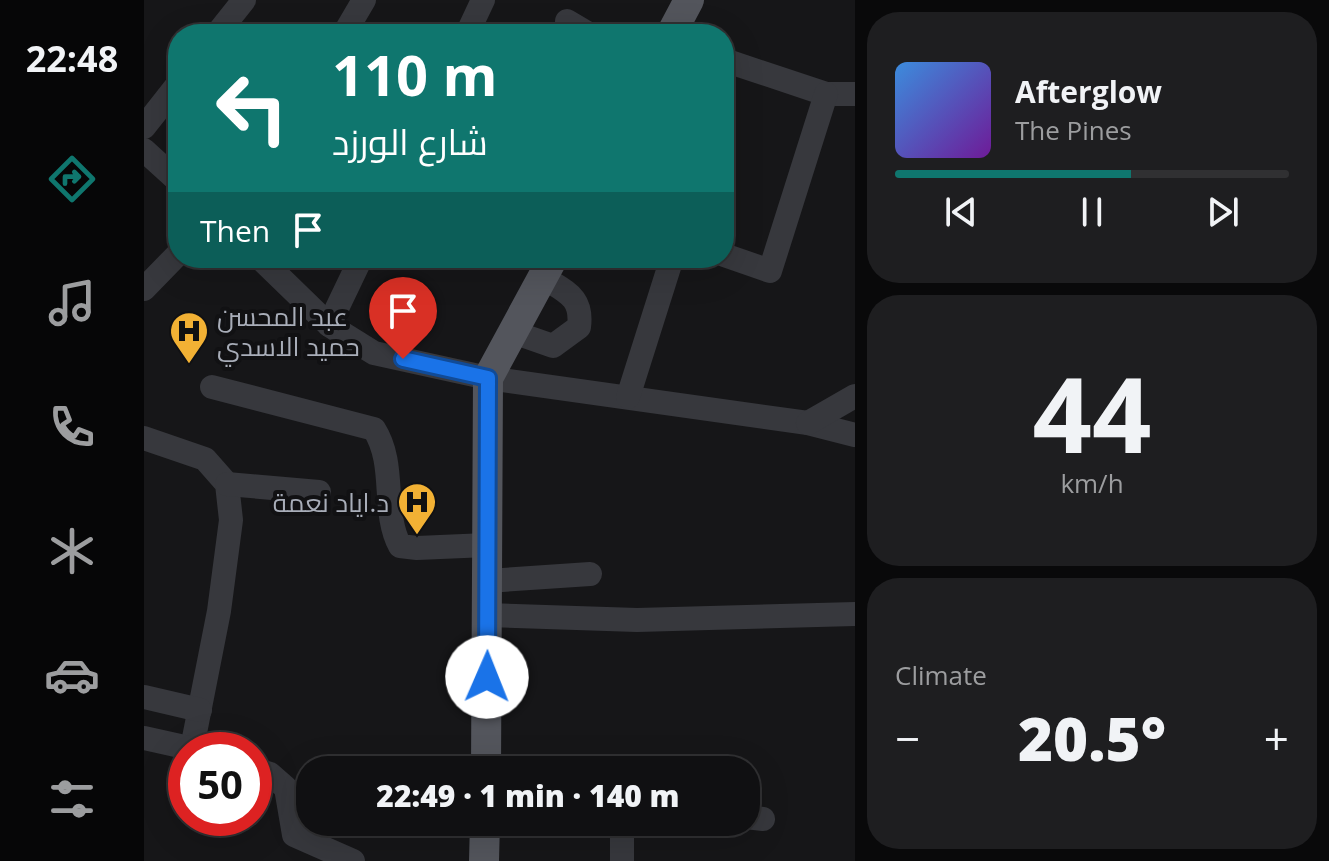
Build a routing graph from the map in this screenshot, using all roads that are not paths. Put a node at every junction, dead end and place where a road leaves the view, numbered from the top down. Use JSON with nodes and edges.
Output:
{"nodes":[{"id":1,"x":244,"y":0,"type":"edge"},
{"id":2,"x":364,"y":0,"type":"edge"},
{"id":3,"x":483,"y":0,"type":"edge"},
{"id":4,"x":689,"y":0,"type":"edge"},
{"id":5,"x":567,"y":21,"type":"dead end"},
{"id":6,"x":225,"y":24,"type":"edge"},
{"id":7,"x":350,"y":24,"type":"edge"},
{"id":8,"x":472,"y":24,"type":"edge"},
{"id":9,"x":572,"y":24,"type":"edge"},
{"id":10,"x":676,"y":24,"type":"edge"},
{"id":11,"x":734,"y":63,"type":"edge"},
{"id":12,"x":826,"y":94,"type":"junction"},
{"id":13,"x":855,"y":94,"type":"edge"},
{"id":14,"x":168,"y":97,"type":"edge"},
{"id":15,"x":144,"y":127,"type":"edge"},
{"id":16,"x":144,"y":150,"type":"edge"},
{"id":17,"x":168,"y":172,"type":"edge"},
{"id":18,"x":734,"y":258,"type":"edge"},
{"id":19,"x":168,"y":264,"type":"edge"},
{"id":20,"x":270,"y":268,"type":"edge"},
{"id":21,"x":356,"y":268,"type":"edge"},
{"id":22,"x":547,"y":268,"type":"edge"},
{"id":23,"x":549,"y":268,"type":"edge"},
{"id":24,"x":669,"y":268,"type":"edge"},
{"id":25,"x":144,"y":289,"type":"edge"},
{"id":26,"x":329,"y":325,"type":"junction"},
{"id":27,"x":513,"y":332,"type":"junction"},
{"id":28,"x":488,"y":378,"type":"junction"},
{"id":29,"x":212,"y":387,"type":"dead end"},
{"id":30,"x":855,"y":396,"type":"edge"},
{"id":31,"x":628,"y":397,"type":"junction"},
{"id":32,"x":808,"y":423,"type":"junction"},
{"id":33,"x":855,"y":435,"type":"edge"},
{"id":34,"x":144,"y":438,"type":"edge"},
{"id":35,"x":227,"y":484,"type":"junction"},
{"id":36,"x":319,"y":492,"type":"dead end"},
{"id":37,"x":487,"y":545,"type":"junction"},
{"id":38,"x":590,"y":574,"type":"dead end"},
{"id":39,"x":487,"y":581,"type":"junction"},
{"id":40,"x":855,"y":614,"type":"edge"},
{"id":41,"x":488,"y":615,"type":"junction"},
{"id":42,"x":144,"y":697,"type":"edge"},
{"id":43,"x":200,"y":710,"type":"junction"},
{"id":44,"x":197,"y":732,"type":"edge"},
{"id":45,"x":144,"y":738,"type":"edge"},
{"id":46,"x":168,"y":743,"type":"edge"},
{"id":47,"x":486,"y":756,"type":"edge"},
{"id":48,"x":272,"y":776,"type":"edge"},
{"id":49,"x":294,"y":835,"type":"junction"},
{"id":50,"x":485,"y":836,"type":"edge"},
{"id":51,"x":622,"y":836,"type":"edge"},
{"id":52,"x":297,"y":861,"type":"edge"},
{"id":53,"x":353,"y":861,"type":"edge"},
{"id":54,"x":484,"y":861,"type":"edge"},
{"id":55,"x":622,"y":861,"type":"edge"}],
"edges":[{"from":1,"to":6,"type":"street"},
{"from":2,"to":7,"type":"street"},
{"from":3,"to":8,"type":"street"},
{"from":4,"to":10,"type":"main road"},
{"from":5,"to":9,"type":"street"},
{"from":11,"to":12,"type":"street"},
{"from":12,"to":13,"type":"street"},
{"from":12,"to":18,"type":"street"},
{"from":14,"to":15,"type":"street"},
{"from":16,"to":17,"type":"street"},
{"from":19,"to":25,"type":"street"},
{"from":20,"to":26,"type":"street"},
{"from":21,"to":26,"type":"street"},
{"from":22,"to":27,"type":"main road"},
{"from":23,"to":27,"type":"street"},
{"from":24,"to":31,"type":"street"},
{"from":26,"to":28,"type":"street"},
{"from":27,"to":28,"type":"main road"},
{"from":28,"to":31,"type":"street"},
{"from":28,"to":37,"type":"main road"},
{"from":29,"to":37,"type":"street"},
{"from":30,"to":32,"type":"street"},
{"from":31,"to":32,"type":"street"},
{"from":32,"to":33,"type":"street"},
{"from":34,"to":35,"type":"street"},
{"from":35,"to":36,"type":"street"},
{"from":35,"to":43,"type":"street"},
{"from":37,"to":39,"type":"main road"},
{"from":38,"to":39,"type":"street"},
{"from":39,"to":41,"type":"main road"},
{"from":40,"to":41,"type":"street"},
{"from":41,"to":47,"type":"main road"},
{"from":42,"to":43,"type":"street"},
{"from":43,"to":44,"type":"street"},
{"from":45,"to":46,"type":"street"},
{"from":48,"to":49,"type":"street"},
{"from":49,"to":52,"type":"street"},
{"from":49,"to":53,"type":"street"},
{"from":50,"to":54,"type":"main road"},
{"from":51,"to":55,"type":"street"}]}
